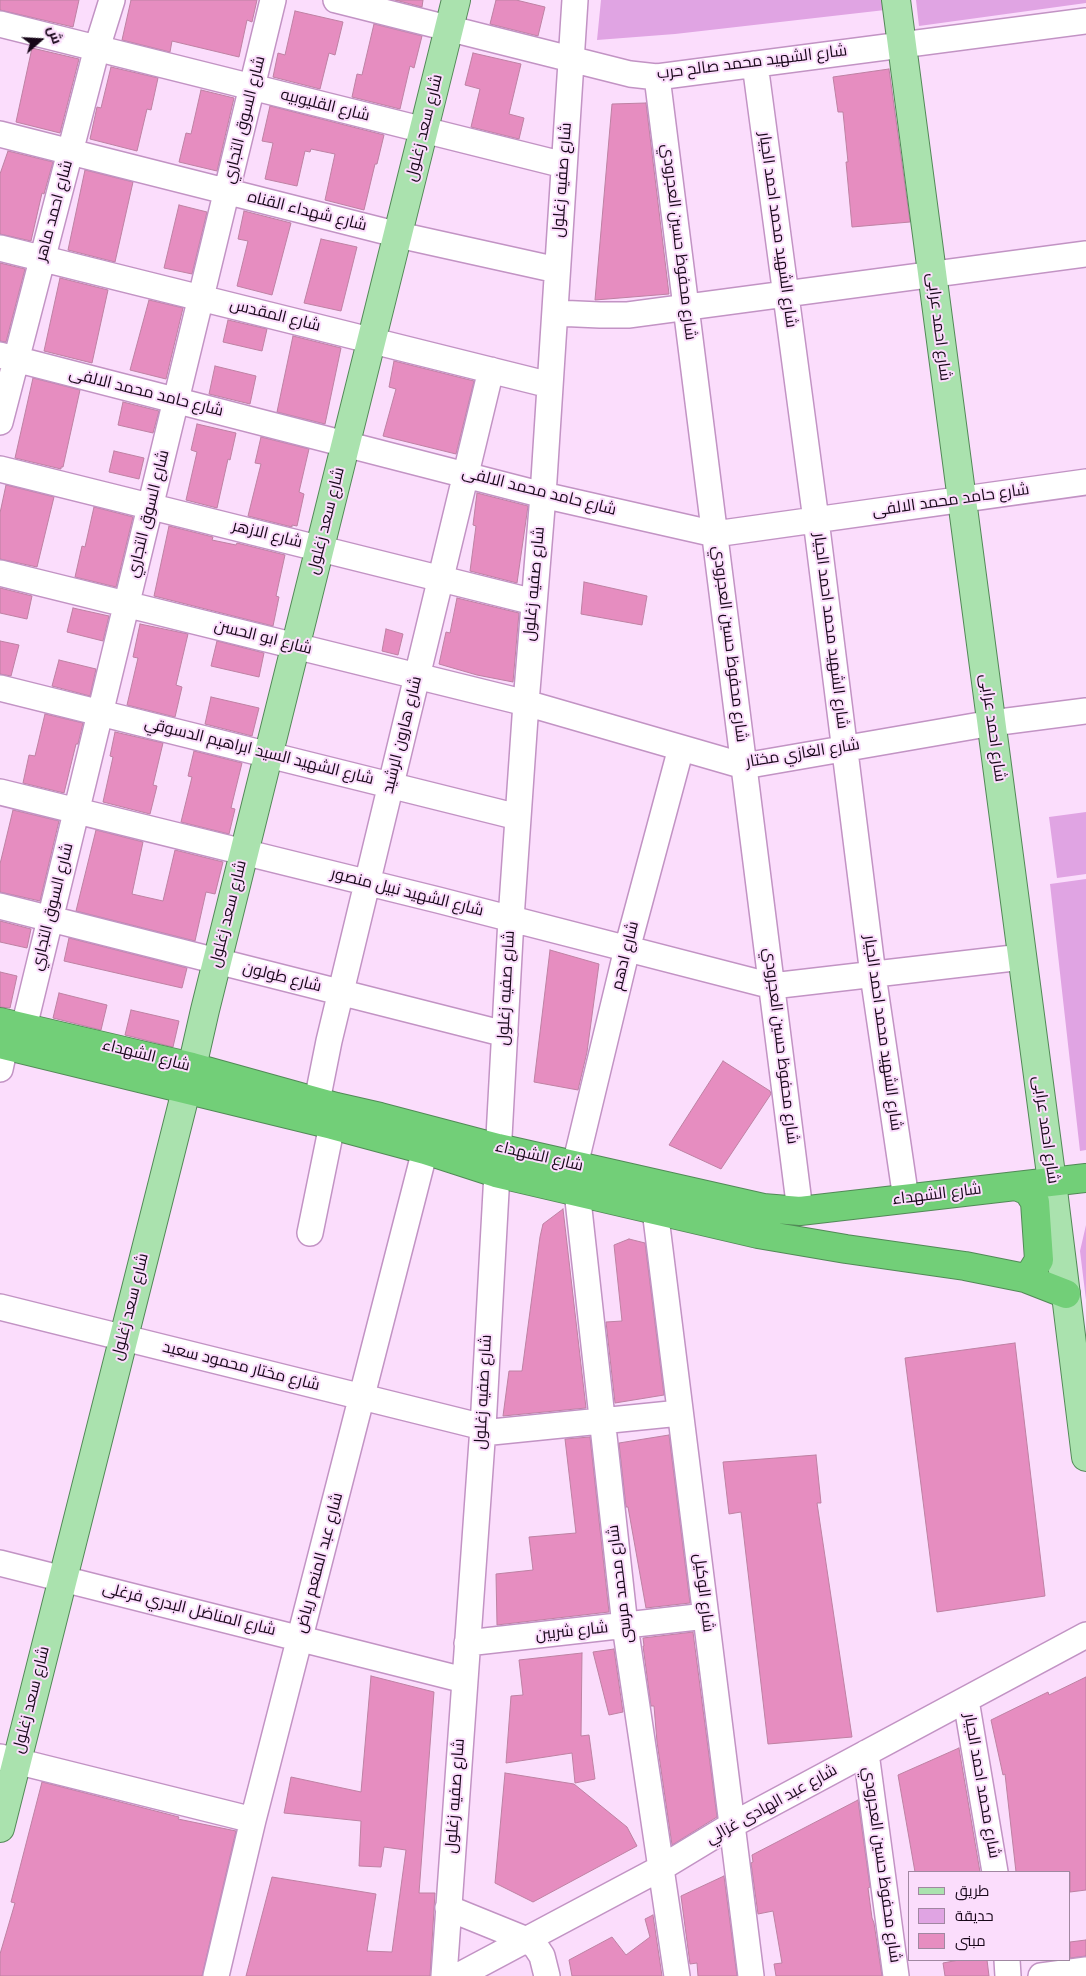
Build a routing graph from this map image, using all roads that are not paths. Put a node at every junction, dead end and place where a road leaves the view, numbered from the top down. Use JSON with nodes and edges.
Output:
{"nodes":[{"id":1,"x":112,"y":0,"type":"edge"},
{"id":2,"x":273,"y":0,"type":"edge"},
{"id":3,"x":336,"y":0,"type":"edge"},
{"id":4,"x":456,"y":0,"type":"edge"},
{"id":5,"x":575,"y":0,"type":"edge"},
{"id":6,"x":896,"y":0,"type":"edge"},
{"id":7,"x":1086,"y":21,"type":"edge"},
{"id":8,"x":0,"y":24,"type":"edge"},
{"id":9,"x":449,"y":28,"type":"junction"},
{"id":10,"x":902,"y":45,"type":"junction"},
{"id":11,"x":98,"y":48,"type":"junction"},
{"id":12,"x":571,"y":59,"type":"junction"},
{"id":13,"x":755,"y":64,"type":"junction"},
{"id":14,"x":657,"y":77,"type":"junction"},
{"id":15,"x":253,"y":87,"type":"junction"},
{"id":16,"x":425,"y":130,"type":"junction"},
{"id":17,"x":0,"y":134,"type":"edge"},
{"id":18,"x":70,"y":152,"type":"junction"},
{"id":19,"x":564,"y":165,"type":"junction"},
{"id":20,"x":227,"y":192,"type":"junction"},
{"id":21,"x":399,"y":235,"type":"junction"},
{"id":22,"x":0,"y":248,"type":"edge"},
{"id":23,"x":1086,"y":254,"type":"edge"},
{"id":24,"x":43,"y":258,"type":"junction"},
{"id":25,"x":557,"y":270,"type":"junction"},
{"id":26,"x":932,"y":275,"type":"junction"},
{"id":27,"x":786,"y":294,"type":"junction"},
{"id":28,"x":201,"y":298,"type":"junction"},
{"id":29,"x":686,"y":308,"type":"junction"},
{"id":30,"x":555,"y":313,"type":"junction"},
{"id":31,"x":372,"y":340,"type":"junction"},
{"id":32,"x":8,"y":357,"type":"edge"},
{"id":33,"x":491,"y":370,"type":"junction"},
{"id":34,"x":550,"y":385,"type":"junction"},
{"id":35,"x":176,"y":400,"type":"junction"},
{"id":36,"x":0,"y":422,"type":"edge"},
{"id":37,"x":346,"y":444,"type":"junction"},
{"id":38,"x":0,"y":469,"type":"edge"},
{"id":39,"x":466,"y":475,"type":"junction"},
{"id":40,"x":1086,"y":482,"type":"edge"},
{"id":41,"x":543,"y":495,"type":"junction"},
{"id":42,"x":961,"y":500,"type":"junction"},
{"id":43,"x":151,"y":506,"type":"junction"},
{"id":44,"x":816,"y":520,"type":"junction"},
{"id":45,"x":715,"y":534,"type":"junction"},
{"id":46,"x":320,"y":548,"type":"junction"},
{"id":47,"x":0,"y":573,"type":"edge"},
{"id":48,"x":441,"y":579,"type":"junction"},
{"id":49,"x":534,"y":602,"type":"junction"},
{"id":50,"x":127,"y":604,"type":"junction"},
{"id":51,"x":296,"y":646,"type":"junction"},
{"id":52,"x":418,"y":676,"type":"junction"},
{"id":53,"x":0,"y":688,"type":"edge"},
{"id":54,"x":526,"y":703,"type":"junction"},
{"id":55,"x":1086,"y":711,"type":"edge"},
{"id":56,"x":100,"y":713,"type":"junction"},
{"id":57,"x":992,"y":723,"type":"junction"},
{"id":58,"x":681,"y":748,"type":"junction"},
{"id":59,"x":844,"y":749,"type":"junction"},
{"id":60,"x":269,"y":755,"type":"junction"},
{"id":61,"x":744,"y":766,"type":"junction"},
{"id":62,"x":391,"y":786,"type":"junction"},
{"id":63,"x":0,"y":792,"type":"edge"},
{"id":64,"x":76,"y":811,"type":"junction"},
{"id":65,"x":518,"y":817,"type":"junction"},
{"id":66,"x":244,"y":853,"type":"junction"},
{"id":67,"x":368,"y":883,"type":"junction"},
{"id":68,"x":0,"y":906,"type":"edge"},
{"id":69,"x":50,"y":919,"type":"junction"},
{"id":70,"x":512,"y":919,"type":"junction"},
{"id":71,"x":627,"y":949,"type":"junction"},
{"id":72,"x":1022,"y":957,"type":"junction"},
{"id":73,"x":217,"y":961,"type":"junction"},
{"id":74,"x":873,"y":975,"type":"junction"},
{"id":75,"x":772,"y":986,"type":"junction"},
{"id":76,"x":341,"y":993,"type":"junction"},
{"id":77,"x":505,"y":1034,"type":"junction"},
{"id":78,"x":6,"y":1042,"type":"edge"},
{"id":79,"x":190,"y":1078,"type":"junction"},
{"id":80,"x":317,"y":1101,"type":"junction"},
{"id":81,"x":332,"y":1125,"type":"junction"},
{"id":82,"x":425,"y":1150,"type":"junction"},
{"id":83,"x":497,"y":1161,"type":"junction"},
{"id":84,"x":576,"y":1178,"type":"junction"},
{"id":85,"x":1086,"y":1178,"type":"edge"},
{"id":86,"x":1052,"y":1182,"type":"junction"},
{"id":87,"x":1016,"y":1186,"type":"junction"},
{"id":88,"x":906,"y":1199,"type":"junction"},
{"id":89,"x":655,"y":1210,"type":"junction"},
{"id":90,"x":800,"y":1211,"type":"junction"},
{"id":91,"x":310,"y":1233,"type":"dead end"},
{"id":92,"x":1025,"y":1278,"type":"junction"},
{"id":93,"x":1066,"y":1294,"type":"junction"},
{"id":94,"x":0,"y":1306,"type":"edge"},
{"id":95,"x":123,"y":1337,"type":"junction"},
{"id":96,"x":363,"y":1397,"type":"junction"},
{"id":97,"x":680,"y":1412,"type":"junction"},
{"id":98,"x":603,"y":1420,"type":"junction"},
{"id":99,"x":482,"y":1430,"type":"junction"},
{"id":100,"x":1086,"y":1457,"type":"edge"},
{"id":101,"x":0,"y":1563,"type":"edge"},
{"id":102,"x":62,"y":1578,"type":"junction"},
{"id":103,"x":706,"y":1616,"type":"junction"},
{"id":104,"x":625,"y":1626,"type":"junction"},
{"id":105,"x":1086,"y":1634,"type":"edge"},
{"id":106,"x":300,"y":1638,"type":"junction"},
{"id":107,"x":467,"y":1643,"type":"junction"},
{"id":108,"x":464,"y":1680,"type":"junction"},
{"id":109,"x":966,"y":1700,"type":"junction"},
{"id":110,"x":866,"y":1753,"type":"junction"},
{"id":111,"x":8,"y":1759,"type":"edge"},
{"id":112,"x":253,"y":1820,"type":"junction"},
{"id":113,"x":732,"y":1825,"type":"junction"},
{"id":114,"x":0,"y":1828,"type":"edge"},
{"id":115,"x":661,"y":1868,"type":"junction"},
{"id":116,"x":996,"y":1871,"type":"edge"},
{"id":117,"x":448,"y":1908,"type":"junction"},
{"id":118,"x":527,"y":1940,"type":"junction"},
{"id":119,"x":1007,"y":1961,"type":"edge"},
{"id":120,"x":1086,"y":1970,"type":"edge"},
{"id":121,"x":216,"y":1976,"type":"edge"},
{"id":122,"x":444,"y":1976,"type":"edge"},
{"id":123,"x":458,"y":1976,"type":"edge"},
{"id":124,"x":547,"y":1976,"type":"edge"},
{"id":125,"x":676,"y":1976,"type":"edge"},
{"id":126,"x":751,"y":1976,"type":"edge"},
{"id":127,"x":896,"y":1976,"type":"edge"},
{"id":128,"x":1008,"y":1976,"type":"edge"},
{"id":129,"x":1041,"y":1976,"type":"edge"}],
"edges":[{"from":1,"to":11,"type":"street","name":"شارع احمد ماهر"},
{"from":2,"to":15,"type":"street","name":"شارع السوق التجاري"},
{"from":3,"to":9,"type":"street","name":"شارع الشهيد محمد صالح حرب"},
{"from":4,"to":9,"type":"main road","name":"شارع سعد زغلول"},
{"from":5,"to":12,"type":"street","name":"شارع صفيه زغلول"},
{"from":6,"to":10,"type":"main road","name":"شارع احمد عرابى"},
{"from":7,"to":10,"type":"street","name":"شارع الشهيد محمد صالح حرب"},
{"from":8,"to":11,"type":"street","name":"شارع القليوبيه"},
{"from":9,"to":12,"type":"street","name":"شارع الشهيد محمد صالح حرب"},
{"from":9,"to":16,"type":"main road","name":"شارع سعد زغلول"},
{"from":10,"to":13,"type":"street","name":"شارع الشهيد محمد صالح حرب"},
{"from":10,"to":26,"type":"main road","name":"شارع احمد عرابى"},
{"from":11,"to":15,"type":"street","name":"شارع القليوبيه"},
{"from":11,"to":18,"type":"street","name":"شارع احمد ماهر"},
{"from":12,"to":14,"type":"street","name":"شارع الشهيد محمد صالح حرب"},
{"from":12,"to":19,"type":"street","name":"شارع صفيه زغلول"},
{"from":13,"to":14,"type":"street","name":"شارع الشهيد محمد صالح حرب"},
{"from":13,"to":27,"type":"street","name":"شارع الشهيد محمد احمد الجيار"},
{"from":14,"to":29,"type":"street","name":"شارع محفوظ حسين العجرودي"},
{"from":15,"to":16,"type":"street","name":"شارع القليوبيه"},
{"from":15,"to":20,"type":"street","name":"شارع السوق التجاري"},
{"from":16,"to":19,"type":"street","name":"شارع القليوبيه"},
{"from":16,"to":21,"type":"main road","name":"شارع سعد زغلول"},
{"from":17,"to":18,"type":"street","name":"شارع شهداء القناه"},
{"from":18,"to":20,"type":"street","name":"شارع شهداء القناه"},
{"from":18,"to":24,"type":"street","name":"شارع احمد ماهر"},
{"from":19,"to":25,"type":"street","name":"شارع صفيه زغلول"},
{"from":20,"to":21,"type":"street","name":"شارع شهداء القناه"},
{"from":20,"to":28,"type":"street","name":"شارع السوق التجاري"},
{"from":21,"to":25,"type":"street","name":"شارع شهداء القناه"},
{"from":21,"to":31,"type":"main road","name":"شارع سعد زغلول"},
{"from":22,"to":24,"type":"street","name":"شارع المقدس"},
{"from":23,"to":26,"type":"street"},
{"from":24,"to":28,"type":"street","name":"شارع المقدس"},
{"from":24,"to":32,"type":"street","name":"شارع احمد ماهر"},
{"from":25,"to":30,"type":"street","name":"شارع صفيه زغلول"},
{"from":26,"to":27,"type":"street"},
{"from":26,"to":42,"type":"main road","name":"شارع احمد عرابى"},
{"from":27,"to":29,"type":"street"},
{"from":27,"to":44,"type":"street","name":"شارع الشهيد محمد احمد الجيار"},
{"from":28,"to":31,"type":"street","name":"شارع المقدس"},
{"from":28,"to":35,"type":"street","name":"شارع السوق التجاري"},
{"from":29,"to":30,"type":"street"},
{"from":29,"to":45,"type":"street","name":"شارع محفوظ حسين العجرودي"},
{"from":30,"to":34,"type":"street","name":"شارع صفيه زغلول"},
{"from":31,"to":33,"type":"street","name":"شارع المقدس"},
{"from":31,"to":37,"type":"main road","name":"شارع سعد زغلول"},
{"from":32,"to":35,"type":"street","name":"شارع حامد محمد الالفى"},
{"from":32,"to":36,"type":"street","name":"شارع احمد ماهر"},
{"from":33,"to":34,"type":"street","name":"شارع المقدس"},
{"from":33,"to":39,"type":"street","name":"شارع هارون الرشيد"},
{"from":34,"to":41,"type":"street","name":"شارع صفيه زغلول"},
{"from":35,"to":37,"type":"street","name":"شارع حامد محمد الالفى"},
{"from":35,"to":43,"type":"street","name":"شارع السوق التجاري"},
{"from":37,"to":39,"type":"street","name":"شارع حامد محمد الالفى"},
{"from":37,"to":46,"type":"main road","name":"شارع سعد زغلول"},
{"from":38,"to":43,"type":"street","name":"شارع الازهر"},
{"from":39,"to":41,"type":"street","name":"شارع حامد محمد الالفى"},
{"from":39,"to":48,"type":"street","name":"شارع هارون الرشيد"},
{"from":40,"to":42,"type":"street","name":"شارع حامد محمد الالفى"},
{"from":41,"to":45,"type":"street","name":"شارع حامد محمد الالفى"},
{"from":41,"to":49,"type":"street","name":"شارع صفيه زغلول"},
{"from":42,"to":44,"type":"street","name":"شارع حامد محمد الالفى"},
{"from":42,"to":57,"type":"main road","name":"شارع احمد عرابى"},
{"from":43,"to":46,"type":"street","name":"شارع الازهر"},
{"from":43,"to":50,"type":"street","name":"شارع السوق التجاري"},
{"from":44,"to":45,"type":"street","name":"شارع حامد محمد الالفى"},
{"from":44,"to":59,"type":"street","name":"شارع الشهيد محمد احمد الجيار"},
{"from":45,"to":61,"type":"street","name":"شارع محفوظ حسين العجرودي"},
{"from":46,"to":48,"type":"street","name":"شارع الازهر"},
{"from":46,"to":51,"type":"main road","name":"شارع سعد زغلول"},
{"from":47,"to":50,"type":"street","name":"شارع ابو الحسن"},
{"from":48,"to":49,"type":"street","name":"شارع الازهر"},
{"from":48,"to":52,"type":"street","name":"شارع هارون الرشيد"},
{"from":49,"to":54,"type":"street","name":"شارع صفيه زغلول"},
{"from":50,"to":51,"type":"street","name":"شارع ابو الحسن"},
{"from":50,"to":56,"type":"street","name":"شارع السوق التجاري"},
{"from":51,"to":52,"type":"street","name":"شارع ابو الحسن"},
{"from":51,"to":60,"type":"main road","name":"شارع سعد زغلول"},
{"from":52,"to":54,"type":"street","name":"شارع ابو الحسن"},
{"from":52,"to":62,"type":"street","name":"شارع هارون الرشيد"},
{"from":53,"to":56,"type":"street","name":"شارع الشهيد السيد ابراهيم الدسوقي"},
{"from":54,"to":58,"type":"street","name":"شارع الغازي مختار"},
{"from":54,"to":65,"type":"street","name":"شارع صفيه زغلول"},
{"from":55,"to":57,"type":"street","name":"شارع الغازي مختار"},
{"from":56,"to":60,"type":"street","name":"شارع الشهيد السيد ابراهيم الدسوقي"},
{"from":56,"to":64,"type":"street","name":"شارع السوق التجاري"},
{"from":57,"to":59,"type":"street","name":"شارع الغازي مختار"},
{"from":57,"to":72,"type":"main road","name":"شارع احمد عرابى"},
{"from":58,"to":61,"type":"street","name":"شارع الغازي مختار"},
{"from":58,"to":71,"type":"street","name":"شارع ادهم"},
{"from":59,"to":61,"type":"street","name":"شارع الغازي مختار"},
{"from":59,"to":74,"type":"street","name":"شارع الشهيد محمد احمد الجيار"},
{"from":60,"to":62,"type":"street","name":"شارع الشهيد السيد ابراهيم الدسوقي"},
{"from":60,"to":66,"type":"main road","name":"شارع سعد زغلول"},
{"from":61,"to":75,"type":"street","name":"شارع محفوظ حسين العجرودي"},
{"from":62,"to":65,"type":"street","name":"شارع الشهيد السيد ابراهيم الدسوقي"},
{"from":62,"to":67,"type":"street","name":"شارع هارون الرشيد"},
{"from":63,"to":64,"type":"street","name":"شارع الشهيد نبيل منصور"},
{"from":64,"to":66,"type":"street","name":"شارع الشهيد نبيل منصور"},
{"from":64,"to":69,"type":"street","name":"شارع السوق التجاري"},
{"from":65,"to":70,"type":"street","name":"شارع صفيه زغلول"},
{"from":66,"to":67,"type":"street","name":"شارع الشهيد نبيل منصور"},
{"from":66,"to":73,"type":"main road","name":"شارع سعد زغلول"},
{"from":67,"to":70,"type":"street","name":"شارع الشهيد نبيل منصور"},
{"from":67,"to":76,"type":"street","name":"شارع هارون الرشيد"},
{"from":68,"to":69,"type":"street","name":"شارع طولون"},
{"from":69,"to":73,"type":"street","name":"شارع طولون"},
{"from":69,"to":78,"type":"street","name":"شارع السوق التجاري"},
{"from":70,"to":71,"type":"street","name":"شارع الشهيد نبيل منصور"},
{"from":70,"to":77,"type":"street","name":"شارع صفيه زغلول"},
{"from":71,"to":75,"type":"street","name":"شارع الشهيد نبيل منصور"},
{"from":71,"to":84,"type":"street","name":"شارع ادهم"},
{"from":72,"to":74,"type":"street","name":"شارع الشهيد نبيل منصور"},
{"from":72,"to":86,"type":"main road","name":"شارع احمد عرابى"},
{"from":73,"to":76,"type":"street","name":"شارع طولون"},
{"from":73,"to":79,"type":"main road","name":"شارع سعد زغلول"},
{"from":74,"to":75,"type":"street","name":"شارع الشهيد نبيل منصور"},
{"from":74,"to":88,"type":"street","name":"شارع الشهيد محمد احمد الجيار"},
{"from":75,"to":90,"type":"street","name":"شارع محفوظ حسين العجرودي"},
{"from":76,"to":77,"type":"street","name":"شارع طولون"},
{"from":76,"to":80,"type":"street","name":"شارع هارون الرشيد"},
{"from":77,"to":83,"type":"street","name":"شارع صفيه زغلول"},
{"from":78,"to":79,"type":"highway","name":"شارع الشهداء"},
{"from":79,"to":80,"type":"highway","name":"شارع الشهداء"},
{"from":79,"to":81,"type":"highway","name":"شارع الشهداء"},
{"from":79,"to":95,"type":"main road","name":"شارع سعد زغلول"},
{"from":80,"to":83,"type":"highway","name":"شارع الشهداء"},
{"from":81,"to":82,"type":"highway","name":"شارع الشهداء"},
{"from":81,"to":91,"type":"street"},
{"from":82,"to":83,"type":"highway","name":"شارع الشهداء"},
{"from":82,"to":96,"type":"street","name":"شارع عبد المنعم رياض"},
{"from":83,"to":84,"type":"highway","name":"شارع الشهداء"},
{"from":83,"to":99,"type":"street","name":"شارع صفيه زغلول"},
{"from":84,"to":89,"type":"highway","name":"شارع الشهداء"},
{"from":84,"to":90,"type":"highway","name":"شارع الشهداء"},
{"from":84,"to":98,"type":"street","name":"شارع محمد مرسى"},
{"from":85,"to":86,"type":"highway","name":"شارع الشهداء"},
{"from":86,"to":87,"type":"highway","name":"شارع الشهداء"},
{"from":86,"to":93,"type":"main road","name":"شارع احمد عرابى"},
{"from":87,"to":88,"type":"highway","name":"شارع الشهداء"},
{"from":87,"to":92,"type":"highway"},
{"from":88,"to":90,"type":"highway","name":"شارع الشهداء"},
{"from":89,"to":92,"type":"highway","name":"شارع الشهداء"},
{"from":89,"to":97,"type":"street","name":"شارع الوكيل"},
{"from":92,"to":93,"type":"highway","name":"شارع الشهداء"},
{"from":93,"to":100,"type":"main road","name":"شارع احمد عرابى"},
{"from":94,"to":95,"type":"street","name":"شارع مختار محمود سعيد"},
{"from":95,"to":96,"type":"street","name":"شارع مختار محمود سعيد"},
{"from":95,"to":102,"type":"main road","name":"شارع سعد زغلول"},
{"from":96,"to":99,"type":"street","name":"شارع مختار محمود سعيد"},
{"from":96,"to":106,"type":"street","name":"شارع عبد المنعم رياض"},
{"from":97,"to":98,"type":"street"},
{"from":97,"to":103,"type":"street","name":"شارع الوكيل"},
{"from":98,"to":99,"type":"street"},
{"from":98,"to":104,"type":"street","name":"شارع محمد مرسى"},
{"from":99,"to":107,"type":"street","name":"شارع صفيه زغلول"},
{"from":101,"to":102,"type":"street","name":"شارع المناضل البدري فرغلى"},
{"from":102,"to":106,"type":"street","name":"شارع المناضل البدري فرغلى"},
{"from":102,"to":111,"type":"main road","name":"شارع سعد زغلول"},
{"from":103,"to":104,"type":"street","name":"شارع شربين"},
{"from":103,"to":113,"type":"street","name":"شارع الوكيل"},
{"from":104,"to":107,"type":"street","name":"شارع شربين"},
{"from":104,"to":115,"type":"street","name":"شارع محمد مرسى"},
{"from":105,"to":109,"type":"street","name":"شارع عبد الهادى غزالي"},
{"from":106,"to":108,"type":"street","name":"شارع المناضل البدري فرغلى"},
{"from":106,"to":112,"type":"street","name":"شارع عبد المنعم رياض"},
{"from":107,"to":108,"type":"street","name":"شارع صفيه زغلول"},
{"from":108,"to":117,"type":"street","name":"شارع صفيه زغلول"},
{"from":109,"to":110,"type":"street","name":"شارع عبد الهادى غزالي"},
{"from":109,"to":116,"type":"street","name":"شارع محمد احمد الجيار"},
{"from":110,"to":113,"type":"street","name":"شارع عبد الهادى غزالي"},
{"from":110,"to":127,"type":"street","name":"شارع محفوظ حسين العجرودي"},
{"from":111,"to":112,"type":"street"},
{"from":111,"to":114,"type":"main road","name":"شارع سعد زغلول"},
{"from":112,"to":121,"type":"street","name":"شارع عبد المنعم رياض"},
{"from":113,"to":115,"type":"street","name":"شارع عبد الهادى غزالي"},
{"from":113,"to":126,"type":"street","name":"شارع الوكيل"},
{"from":115,"to":118,"type":"street","name":"شارع عبد الهادى غزالي"},
{"from":115,"to":125,"type":"street","name":"شارع محمد مرسى"},
{"from":117,"to":118,"type":"street"},
{"from":117,"to":122,"type":"street","name":"شارع صفيه زغلول"},
{"from":118,"to":123,"type":"street","name":"شارع عبد الهادى غزالي"},
{"from":118,"to":124,"type":"street"},
{"from":119,"to":128,"type":"street"},
{"from":120,"to":129,"type":"street"}]}
